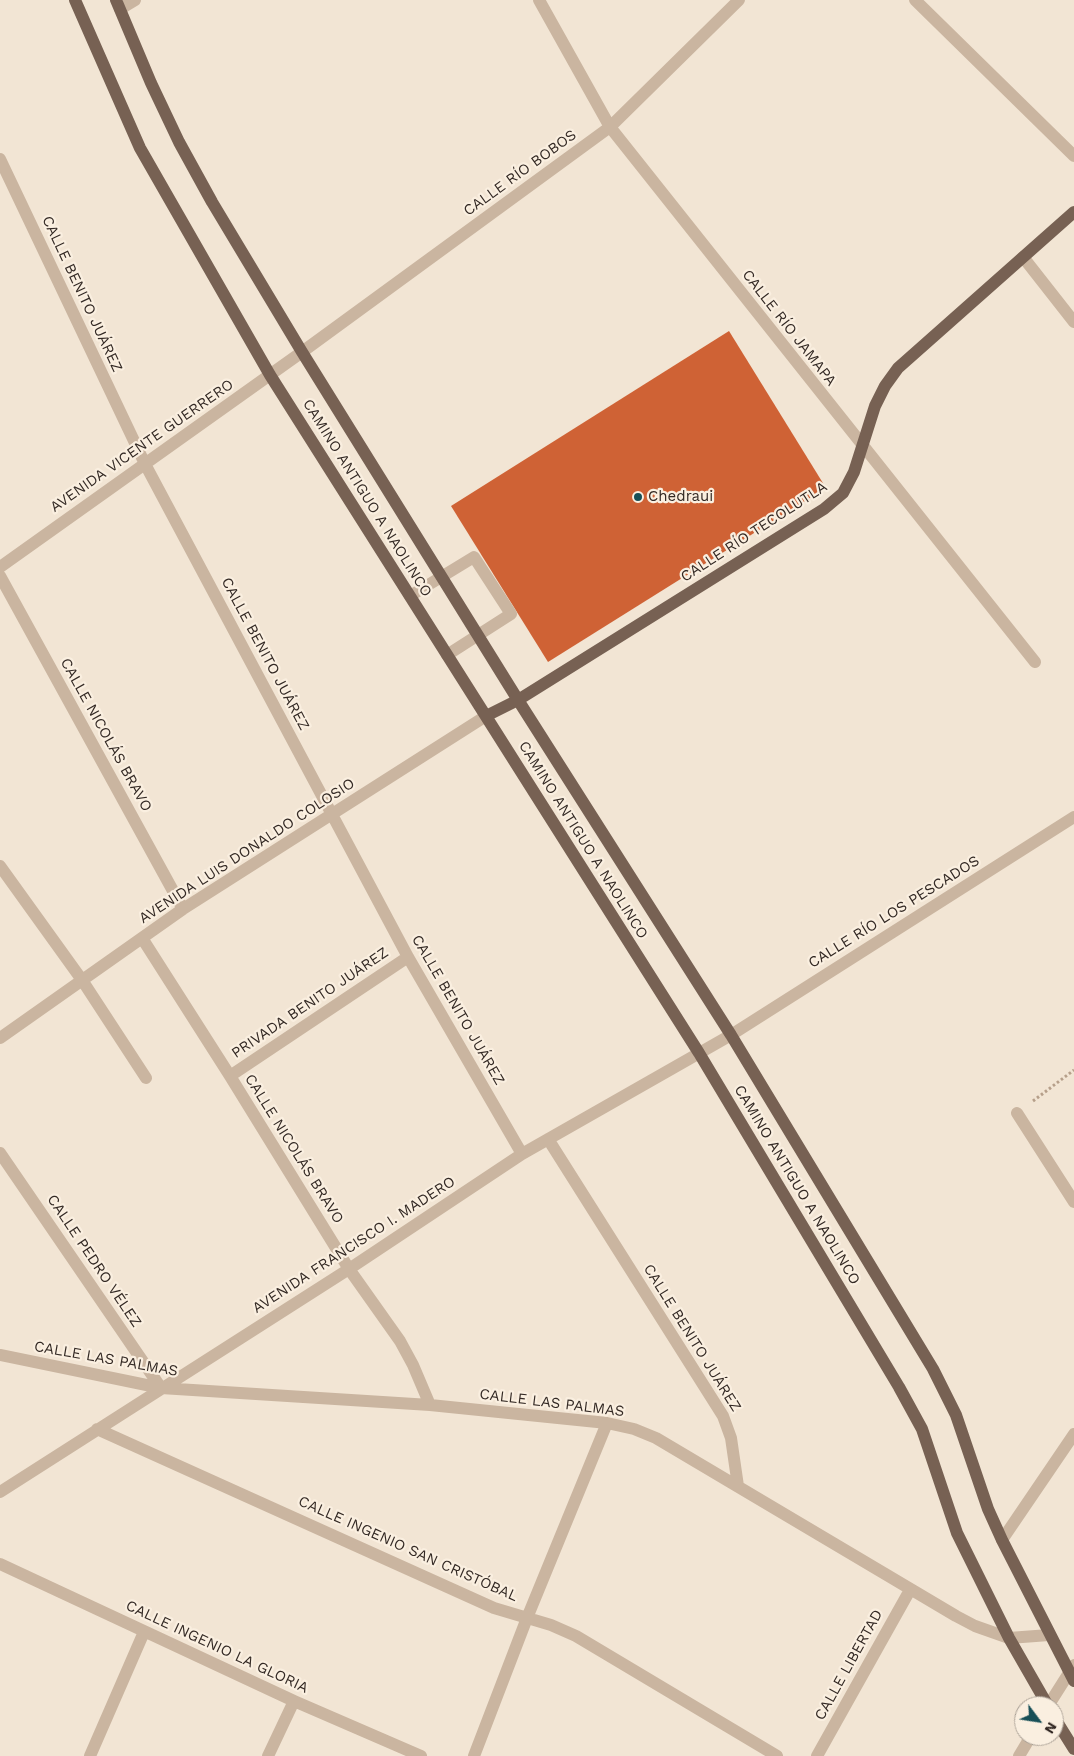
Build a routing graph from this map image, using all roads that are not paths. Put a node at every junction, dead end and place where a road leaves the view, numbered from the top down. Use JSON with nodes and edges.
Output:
{"nodes":[{"id":1,"x":74,"y":0,"type":"edge"},
{"id":2,"x":135,"y":0,"type":"edge"},
{"id":3,"x":539,"y":0,"type":"edge"},
{"id":4,"x":739,"y":0,"type":"edge"},
{"id":5,"x":915,"y":0,"type":"edge"},
{"id":6,"x":118,"y":4,"type":"edge"},
{"id":7,"x":610,"y":127,"type":"junction"},
{"id":8,"x":1074,"y":156,"type":"edge"},
{"id":9,"x":0,"y":159,"type":"edge"},
{"id":10,"x":1074,"y":212,"type":"edge"},
{"id":11,"x":1023,"y":257,"type":"junction"},
{"id":12,"x":1074,"y":322,"type":"edge"},
{"id":13,"x":302,"y":352,"type":"junction"},
{"id":14,"x":270,"y":375,"type":"junction"},
{"id":15,"x":862,"y":447,"type":"junction"},
{"id":16,"x":145,"y":464,"type":"junction"},
{"id":17,"x":0,"y":567,"type":"edge"},
{"id":18,"x":0,"y":576,"type":"edge"},
{"id":19,"x":444,"y":577,"type":"junction"},
{"id":20,"x":410,"y":596,"type":"junction"},
{"id":21,"x":478,"y":635,"type":"junction"},
{"id":22,"x":447,"y":655,"type":"junction"},
{"id":23,"x":1035,"y":662,"type":"dead end"},
{"id":24,"x":518,"y":700,"type":"junction"},
{"id":25,"x":486,"y":716,"type":"junction"},
{"id":26,"x":332,"y":815,"type":"junction"},
{"id":27,"x":1074,"y":817,"type":"edge"},
{"id":28,"x":0,"y":866,"type":"edge"},
{"id":29,"x":183,"y":909,"type":"junction"},
{"id":30,"x":142,"y":938,"type":"junction"},
{"id":31,"x":408,"y":957,"type":"junction"},
{"id":32,"x":82,"y":980,"type":"junction"},
{"id":33,"x":731,"y":1035,"type":"junction"},
{"id":34,"x":0,"y":1038,"type":"edge"},
{"id":35,"x":699,"y":1053,"type":"junction"},
{"id":36,"x":230,"y":1076,"type":"junction"},
{"id":37,"x":146,"y":1078,"type":"dead end"},
{"id":38,"x":1017,"y":1113,"type":"road end"},
{"id":39,"x":548,"y":1139,"type":"junction"},
{"id":40,"x":0,"y":1153,"type":"edge"},
{"id":41,"x":522,"y":1154,"type":"junction"},
{"id":42,"x":1074,"y":1202,"type":"edge"},
{"id":43,"x":349,"y":1269,"type":"junction"},
{"id":44,"x":0,"y":1355,"type":"edge"},
{"id":45,"x":161,"y":1388,"type":"junction"},
{"id":46,"x":430,"y":1405,"type":"junction"},
{"id":47,"x":607,"y":1423,"type":"junction"},
{"id":48,"x":97,"y":1429,"type":"junction"},
{"id":49,"x":1074,"y":1434,"type":"edge"},
{"id":50,"x":738,"y":1486,"type":"junction"},
{"id":51,"x":0,"y":1492,"type":"edge"},
{"id":52,"x":1002,"y":1540,"type":"junction"},
{"id":53,"x":0,"y":1564,"type":"edge"},
{"id":54,"x":910,"y":1590,"type":"junction"},
{"id":55,"x":527,"y":1618,"type":"junction"},
{"id":56,"x":144,"y":1632,"type":"junction"},
{"id":57,"x":1049,"y":1634,"type":"junction"},
{"id":58,"x":1009,"y":1638,"type":"junction"},
{"id":59,"x":1072,"y":1673,"type":"edge"},
{"id":60,"x":1042,"y":1696,"type":"edge"},
{"id":61,"x":1055,"y":1696,"type":"edge"},
{"id":62,"x":294,"y":1701,"type":"junction"},
{"id":63,"x":1064,"y":1733,"type":"edge"},
{"id":64,"x":1074,"y":1750,"type":"edge"},
{"id":65,"x":90,"y":1756,"type":"edge"},
{"id":66,"x":268,"y":1756,"type":"edge"},
{"id":67,"x":421,"y":1756,"type":"edge"},
{"id":68,"x":474,"y":1756,"type":"edge"},
{"id":69,"x":777,"y":1756,"type":"edge"},
{"id":70,"x":817,"y":1756,"type":"edge"}],
"edges":[{"from":1,"to":14,"type":"main road","name":"CAMINO ANTIGUO A NAOLINCO"},
{"from":2,"to":6,"type":"street"},
{"from":3,"to":7,"type":"street","name":"CALLE RÍO JAMAPA"},
{"from":4,"to":7,"type":"street","name":"CALLE RÍO BOBOS"},
{"from":5,"to":8,"type":"street"},
{"from":6,"to":13,"type":"main road","name":"CAMINO ANTIGUO A NAOLINCO"},
{"from":7,"to":13,"type":"street","name":"CALLE RÍO BOBOS"},
{"from":7,"to":15,"type":"street","name":"CALLE RÍO JAMAPA"},
{"from":9,"to":16,"type":"street","name":"CALLE BENITO JUÁREZ"},
{"from":10,"to":11,"type":"main road","name":"CALLE RÍO TECOLUTLA"},
{"from":11,"to":12,"type":"street"},
{"from":11,"to":15,"type":"main road","name":"CALLE RÍO TECOLUTLA"},
{"from":13,"to":14,"type":"street","name":"AVENIDA VICENTE GUERRERO"},
{"from":13,"to":19,"type":"main road","name":"CAMINO ANTIGUO A NAOLINCO"},
{"from":14,"to":16,"type":"street","name":"AVENIDA VICENTE GUERRERO"},
{"from":14,"to":20,"type":"main road","name":"CAMINO ANTIGUO A NAOLINCO"},
{"from":15,"to":23,"type":"street","name":"CALLE RÍO JAMAPA"},
{"from":15,"to":24,"type":"main road","name":"CALLE RÍO TECOLUTLA"},
{"from":16,"to":17,"type":"street","name":"AVENIDA VICENTE GUERRERO"},
{"from":16,"to":26,"type":"street","name":"CALLE BENITO JUÁREZ"},
{"from":18,"to":29,"type":"street","name":"CALLE NICOLÁS BRAVO"},
{"from":19,"to":20,"type":"street"},
{"from":19,"to":21,"type":"main road","name":"CAMINO ANTIGUO A NAOLINCO"},
{"from":19,"to":21,"type":"street"},
{"from":20,"to":22,"type":"main road","name":"CAMINO ANTIGUO A NAOLINCO"},
{"from":21,"to":22,"type":"street"},
{"from":21,"to":24,"type":"main road","name":"CAMINO ANTIGUO A NAOLINCO"},
{"from":22,"to":25,"type":"main road","name":"CAMINO ANTIGUO A NAOLINCO"},
{"from":24,"to":25,"type":"main road","name":"AVENIDA LUIS DONALDO COLOSIO"},
{"from":24,"to":33,"type":"main road","name":"CAMINO ANTIGUO A NAOLINCO"},
{"from":25,"to":26,"type":"street","name":"AVENIDA LUIS DONALDO COLOSIO"},
{"from":25,"to":35,"type":"main road","name":"CAMINO ANTIGUO A NAOLINCO"},
{"from":26,"to":29,"type":"street","name":"AVENIDA LUIS DONALDO COLOSIO"},
{"from":26,"to":31,"type":"street","name":"CALLE BENITO JUÁREZ"},
{"from":27,"to":33,"type":"street","name":"CALLE RÍO LOS PESCADOS"},
{"from":28,"to":32,"type":"street"},
{"from":29,"to":30,"type":"street","name":"AVENIDA LUIS DONALDO COLOSIO"},
{"from":30,"to":32,"type":"street","name":"AVENIDA LUIS DONALDO COLOSIO"},
{"from":30,"to":36,"type":"street","name":"CALLE NICOLÁS BRAVO"},
{"from":31,"to":36,"type":"street","name":"PRIVADA BENITO JUÁREZ"},
{"from":31,"to":41,"type":"street","name":"CALLE BENITO JUÁREZ"},
{"from":32,"to":34,"type":"street","name":"AVENIDA LUIS DONALDO COLOSIO"},
{"from":32,"to":37,"type":"street"},
{"from":33,"to":35,"type":"street","name":"AVENIDA FRANCISCO I. MADERO"},
{"from":33,"to":52,"type":"main road","name":"CAMINO ANTIGUO A NAOLINCO"},
{"from":35,"to":39,"type":"street","name":"AVENIDA FRANCISCO I. MADERO"},
{"from":35,"to":58,"type":"main road","name":"CAMINO ANTIGUO A NAOLINCO"},
{"from":36,"to":43,"type":"street","name":"CALLE NICOLÁS BRAVO"},
{"from":38,"to":42,"type":"street"},
{"from":39,"to":41,"type":"street","name":"AVENIDA FRANCISCO I. MADERO"},
{"from":39,"to":50,"type":"street","name":"CALLE BENITO JUÁREZ"},
{"from":40,"to":45,"type":"street","name":"CALLE PEDRO VÉLEZ"},
{"from":41,"to":43,"type":"street","name":"AVENIDA FRANCISCO I. MADERO"},
{"from":43,"to":45,"type":"street","name":"AVENIDA FRANCISCO I. MADERO"},
{"from":43,"to":46,"type":"street","name":"CALLE NICOLÁS BRAVO"},
{"from":44,"to":45,"type":"street","name":"CALLE LAS PALMAS"},
{"from":45,"to":46,"type":"street","name":"CALLE LAS PALMAS"},
{"from":45,"to":48,"type":"street","name":"AVENIDA FRANCISCO I. MADERO"},
{"from":46,"to":47,"type":"street","name":"CALLE LAS PALMAS"},
{"from":47,"to":50,"type":"street","name":"CALLE LAS PALMAS"},
{"from":47,"to":55,"type":"street"},
{"from":48,"to":51,"type":"street","name":"AVENIDA FRANCISCO I. MADERO"},
{"from":48,"to":55,"type":"street","name":"CALLE INGENIO SAN CRISTÓBAL"},
{"from":49,"to":52,"type":"street"},
{"from":50,"to":54,"type":"street","name":"CALLE LAS PALMAS"},
{"from":52,"to":57,"type":"main road","name":"CAMINO ANTIGUO A NAOLINCO"},
{"from":53,"to":56,"type":"street","name":"CALLE INGENIO LA GLORIA"},
{"from":54,"to":58,"type":"street","name":"CALLE LAS PALMAS"},
{"from":54,"to":70,"type":"street","name":"CALLE LIBERTAD"},
{"from":55,"to":68,"type":"street"},
{"from":55,"to":69,"type":"street","name":"CALLE INGENIO SAN CRISTÓBAL"},
{"from":56,"to":62,"type":"street","name":"CALLE INGENIO LA GLORIA"},
{"from":56,"to":65,"type":"street"},
{"from":57,"to":58,"type":"street","name":"CALLE LAS PALMAS"},
{"from":57,"to":59,"type":"main road","name":"CAMINO ANTIGUO A NAOLINCO"},
{"from":58,"to":60,"type":"main road","name":"CAMINO ANTIGUO A NAOLINCO"},
{"from":59,"to":61,"type":"street"},
{"from":62,"to":66,"type":"street"},
{"from":62,"to":67,"type":"street","name":"CALLE INGENIO LA GLORIA"},
{"from":63,"to":64,"type":"main road"}]}
